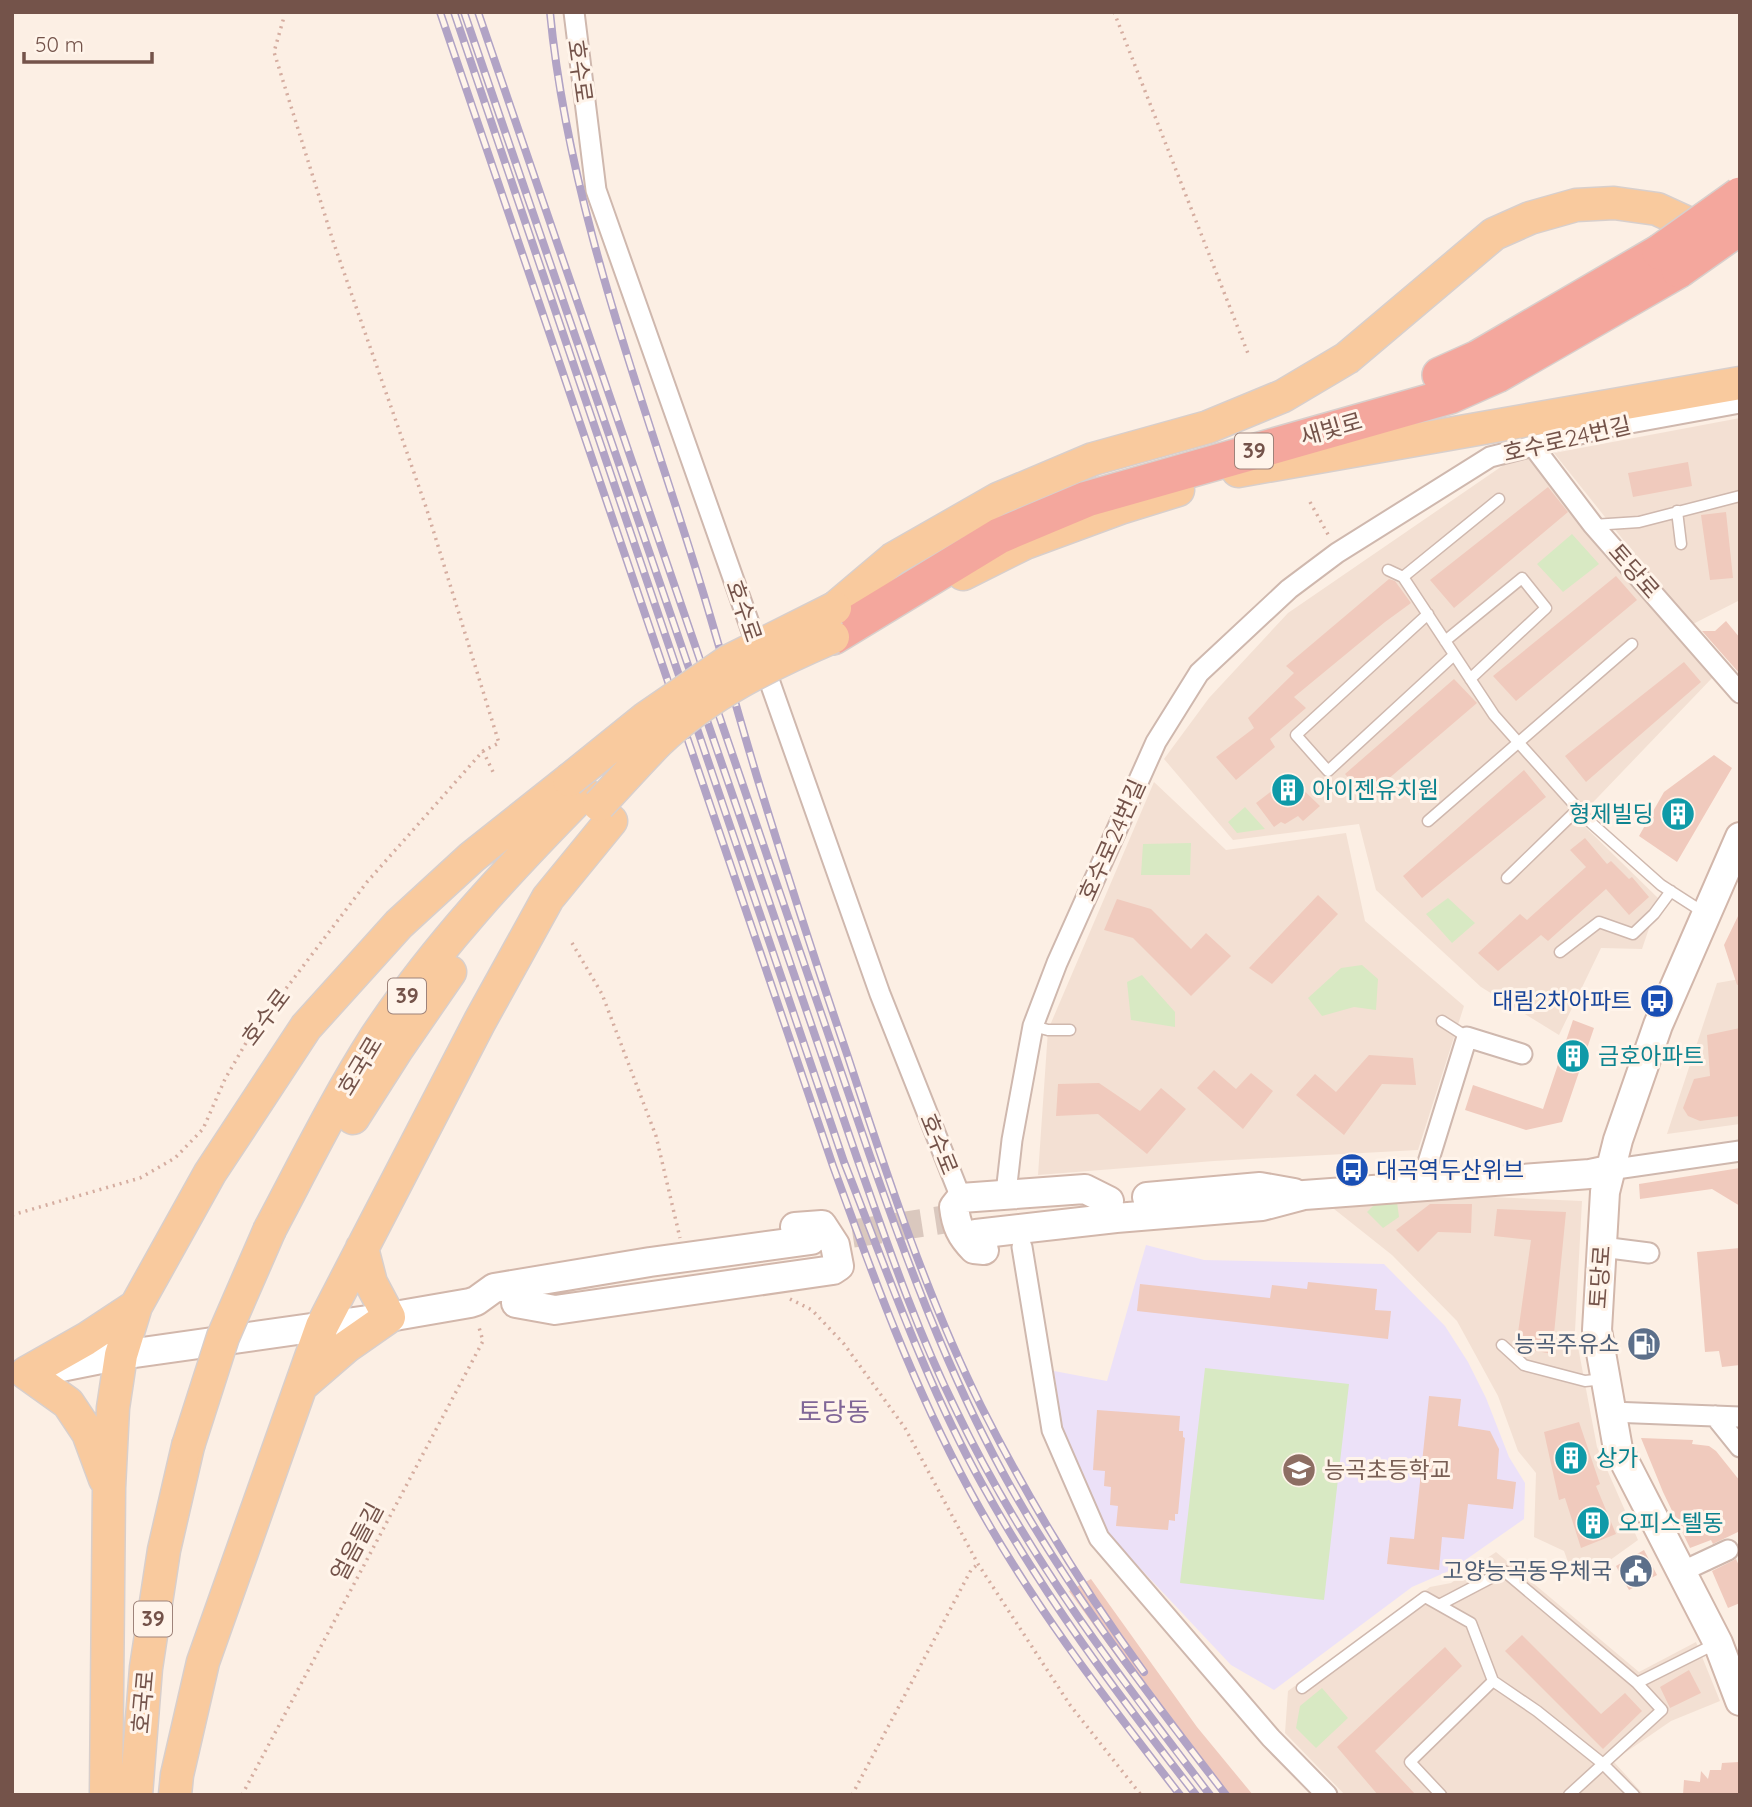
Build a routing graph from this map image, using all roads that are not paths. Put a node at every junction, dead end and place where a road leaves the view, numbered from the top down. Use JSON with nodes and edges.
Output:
{"nodes":[{"id":1,"x":574,"y":12,"type":"edge"},
{"id":2,"x":1740,"y":195,"type":"edge"},
{"id":3,"x":1740,"y":227,"type":"edge"},
{"id":4,"x":1740,"y":246,"type":"edge"},
{"id":5,"x":1669,"y":261,"type":"junction"},
{"id":6,"x":1740,"y":383,"type":"edge"},
{"id":7,"x":1740,"y":403,"type":"edge"},
{"id":8,"x":1533,"y":446,"type":"junction"},
{"id":9,"x":1740,"y":496,"type":"edge"},
{"id":10,"x":1499,"y":499,"type":"dead end"},
{"id":11,"x":1677,"y":511,"type":"junction"},
{"id":12,"x":1593,"y":525,"type":"junction"},
{"id":13,"x":1681,"y":544,"type":"dead end"},
{"id":14,"x":1388,"y":570,"type":"dead end"},
{"id":15,"x":1403,"y":577,"type":"junction"},
{"id":16,"x":1427,"y":614,"type":"junction"},
{"id":17,"x":834,"y":622,"type":"junction"},
{"id":18,"x":1445,"y":641,"type":"junction"},
{"id":19,"x":1632,"y":644,"type":"dead end"},
{"id":20,"x":1454,"y":654,"type":"junction"},
{"id":21,"x":1470,"y":679,"type":"junction"},
{"id":22,"x":1740,"y":693,"type":"edge"},
{"id":23,"x":1518,"y":742,"type":"junction"},
{"id":24,"x":591,"y":800,"type":"junction"},
{"id":25,"x":1578,"y":808,"type":"junction"},
{"id":26,"x":1428,"y":821,"type":"dead end"},
{"id":27,"x":1738,"y":845,"type":"edge"},
{"id":28,"x":1507,"y":878,"type":"dead end"},
{"id":29,"x":1671,"y":891,"type":"junction"},
{"id":30,"x":1706,"y":914,"type":"junction"},
{"id":31,"x":1560,"y":952,"type":"dead end"},
{"id":32,"x":1442,"y":1021,"type":"dead end"},
{"id":33,"x":1033,"y":1026,"type":"junction"},
{"id":34,"x":1070,"y":1030,"type":"dead end"},
{"id":35,"x":1466,"y":1037,"type":"junction"},
{"id":36,"x":1522,"y":1054,"type":"dead end"},
{"id":37,"x":1740,"y":1151,"type":"edge"},
{"id":38,"x":1609,"y":1170,"type":"junction"},
{"id":39,"x":1421,"y":1185,"type":"junction"},
{"id":40,"x":1006,"y":1193,"type":"junction"},
{"id":41,"x":1113,"y":1209,"type":"junction"},
{"id":42,"x":970,"y":1216,"type":"junction"},
{"id":43,"x":812,"y":1247,"type":"tunnel mouth"},
{"id":44,"x":1022,"y":1247,"type":"junction"},
{"id":45,"x":1602,"y":1247,"type":"junction"},
{"id":46,"x":362,"y":1248,"type":"junction"},
{"id":47,"x":1649,"y":1254,"type":"dead end"},
{"id":48,"x":518,"y":1294,"type":"junction"},
{"id":49,"x":136,"y":1306,"type":"junction"},
{"id":50,"x":389,"y":1317,"type":"junction"},
{"id":51,"x":322,"y":1326,"type":"junction"},
{"id":52,"x":1502,"y":1345,"type":"dead end"},
{"id":53,"x":121,"y":1356,"type":"junction"},
{"id":54,"x":19,"y":1374,"type":"edge"},
{"id":55,"x":1605,"y":1379,"type":"junction"},
{"id":56,"x":301,"y":1386,"type":"junction"},
{"id":57,"x":1611,"y":1412,"type":"junction"},
{"id":58,"x":1714,"y":1416,"type":"junction"},
{"id":59,"x":1740,"y":1417,"type":"edge"},
{"id":60,"x":1740,"y":1447,"type":"edge"},
{"id":61,"x":198,"y":1449,"type":"junction"},
{"id":62,"x":109,"y":1488,"type":"junction"},
{"id":63,"x":1728,"y":1550,"type":"dead end"},
{"id":64,"x":1681,"y":1572,"type":"junction"},
{"id":65,"x":1441,"y":1604,"type":"junction"},
{"id":66,"x":1718,"y":1643,"type":"junction"},
{"id":67,"x":1493,"y":1681,"type":"junction"},
{"id":68,"x":1637,"y":1683,"type":"junction"},
{"id":69,"x":1302,"y":1688,"type":"dead end"},
{"id":70,"x":1740,"y":1701,"type":"edge"},
{"id":71,"x":1602,"y":1763,"type":"junction"},
{"id":72,"x":106,"y":1795,"type":"edge"},
{"id":73,"x":136,"y":1795,"type":"edge"},
{"id":74,"x":152,"y":1795,"type":"edge"},
{"id":75,"x":175,"y":1795,"type":"edge"},
{"id":76,"x":1327,"y":1795,"type":"edge"},
{"id":77,"x":1441,"y":1795,"type":"edge"},
{"id":78,"x":1569,"y":1795,"type":"edge"},
{"id":79,"x":1634,"y":1795,"type":"edge"}],
"edges":[{"from":1,"to":42,"type":"street","name":"호수로"},
{"from":2,"to":5,"type":"highway","name":"새빛로","number":"39","bridge":true},
{"from":3,"to":5,"type":"highway","name":"새빛로","number":"39","bridge":true},
{"from":4,"to":17,"type":"main road"},
{"from":5,"to":17,"type":"highway","name":"새빛로","number":"39"},
{"from":6,"to":17,"type":"main road"},
{"from":7,"to":8,"type":"street","name":"호수로24번길"},
{"from":8,"to":12,"type":"street","name":"토당로"},
{"from":8,"to":33,"type":"street","name":"호수로24번길"},
{"from":9,"to":11,"type":"lane"},
{"from":10,"to":15,"type":"lane"},
{"from":11,"to":12,"type":"lane"},
{"from":11,"to":13,"type":"lane"},
{"from":12,"to":22,"type":"street","name":"토당로"},
{"from":14,"to":15,"type":"lane"},
{"from":15,"to":16,"type":"lane"},
{"from":16,"to":18,"type":"lane"},
{"from":16,"to":20,"type":"lane"},
{"from":17,"to":24,"type":"main road","number":"39","bridge":true},
{"from":18,"to":20,"type":"lane"},
{"from":18,"to":21,"type":"lane"},
{"from":19,"to":23,"type":"lane"},
{"from":20,"to":21,"type":"lane"},
{"from":21,"to":23,"type":"lane"},
{"from":23,"to":25,"type":"lane"},
{"from":23,"to":26,"type":"lane"},
{"from":24,"to":46,"type":"main road"},
{"from":24,"to":49,"type":"main road"},
{"from":24,"to":61,"type":"main road","name":"호국로","number":"39","bridge":true},
{"from":25,"to":28,"type":"lane"},
{"from":25,"to":29,"type":"lane"},
{"from":27,"to":30,"type":"main road","name":"토당로"},
{"from":29,"to":30,"type":"lane"},
{"from":29,"to":31,"type":"lane"},
{"from":30,"to":38,"type":"main road","name":"토당로"},
{"from":32,"to":35,"type":"lane"},
{"from":33,"to":34,"type":"lane"},
{"from":33,"to":40,"type":"street","name":"호수로24번길"},
{"from":35,"to":36,"type":"street"},
{"from":35,"to":39,"type":"street"},
{"from":37,"to":38,"type":"street"},
{"from":38,"to":39,"type":"main road"},
{"from":38,"to":45,"type":"main road","name":"토당로"},
{"from":39,"to":41,"type":"main road"},
{"from":40,"to":41,"type":"main road"},
{"from":40,"to":42,"type":"main road"},
{"from":41,"to":42,"type":"main road"},
{"from":41,"to":44,"type":"main road"},
{"from":42,"to":44,"type":"main road"},
{"from":43,"to":48,"type":"main road"},
{"from":44,"to":76,"type":"street"},
{"from":45,"to":47,"type":"street"},
{"from":45,"to":55,"type":"main road","name":"토당로"},
{"from":46,"to":50,"type":"main road"},
{"from":46,"to":51,"type":"main road"},
{"from":48,"to":48,"type":"main road"},
{"from":48,"to":50,"type":"main road"},
{"from":49,"to":53,"type":"main road"},
{"from":49,"to":54,"type":"main road"},
{"from":50,"to":51,"type":"main road"},
{"from":50,"to":56,"type":"main road"},
{"from":51,"to":53,"type":"main road"},
{"from":51,"to":56,"type":"main road"},
{"from":52,"to":55,"type":"lane"},
{"from":53,"to":54,"type":"main road"},
{"from":53,"to":62,"type":"main road"},
{"from":54,"to":62,"type":"main road"},
{"from":55,"to":57,"type":"main road","name":"토당로"},
{"from":56,"to":75,"type":"main road"},
{"from":57,"to":58,"type":"street"},
{"from":57,"to":64,"type":"main road","name":"토당로"},
{"from":58,"to":59,"type":"street"},
{"from":58,"to":60,"type":"street"},
{"from":61,"to":73,"type":"main road","name":"호국로","number":"39"},
{"from":61,"to":74,"type":"main road","name":"호국로","number":"39"},
{"from":62,"to":72,"type":"main road"},
{"from":63,"to":64,"type":"street"},
{"from":64,"to":66,"type":"main road","name":"토당로"},
{"from":65,"to":67,"type":"lane"},
{"from":65,"to":68,"type":"lane"},
{"from":65,"to":69,"type":"lane"},
{"from":66,"to":68,"type":"lane"},
{"from":66,"to":70,"type":"main road","name":"토당로"},
{"from":67,"to":71,"type":"lane"},
{"from":67,"to":77,"type":"lane"},
{"from":68,"to":71,"type":"lane"},
{"from":71,"to":78,"type":"lane"},
{"from":71,"to":79,"type":"lane"}]}
